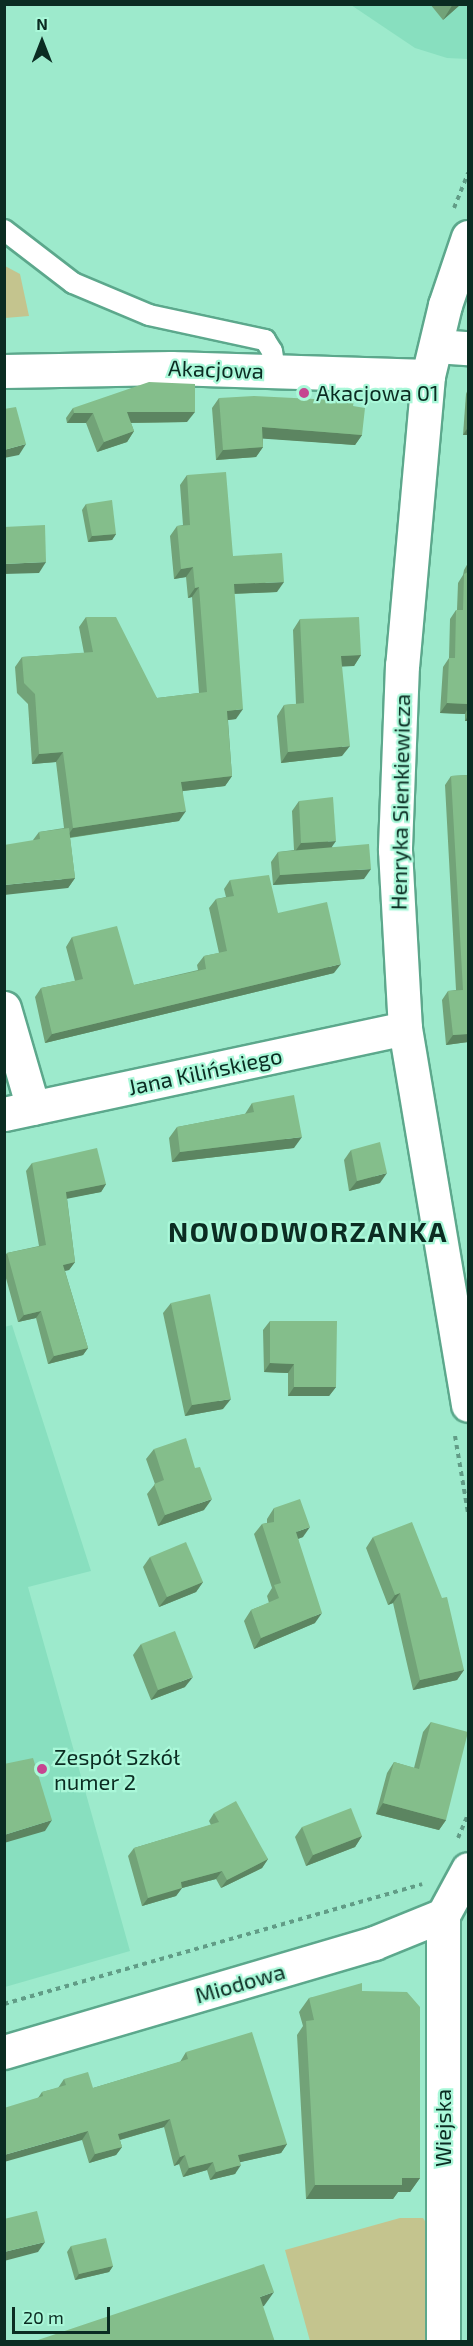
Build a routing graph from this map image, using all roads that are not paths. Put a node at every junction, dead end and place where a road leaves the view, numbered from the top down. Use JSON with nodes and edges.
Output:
{"nodes":[{"id":1,"x":4,"y":230,"type":"edge"},
{"id":2,"x":468,"y":237,"type":"edge"},
{"id":3,"x":468,"y":348,"type":"edge"},
{"id":4,"x":432,"y":361,"type":"junction"},
{"id":5,"x":4,"y":371,"type":"edge"},
{"id":6,"x":274,"y":371,"type":"junction"},
{"id":7,"x":4,"y":1008,"type":"edge"},
{"id":8,"x":405,"y":1028,"type":"junction"},
{"id":9,"x":19,"y":1111,"type":"edge"},
{"id":10,"x":468,"y":1405,"type":"edge"},
{"id":11,"x":468,"y":1869,"type":"edge"},
{"id":12,"x":456,"y":1924,"type":"edge"},
{"id":13,"x":4,"y":2052,"type":"edge"},
{"id":14,"x":443,"y":2342,"type":"edge"}],
"edges":[{"from":1,"to":6,"type":"lane"},
{"from":2,"to":4,"type":"street","name":"Henryka Sienkiewicza"},
{"from":3,"to":4,"type":"street","name":"Akacjowa"},
{"from":4,"to":6,"type":"street","name":"Akacjowa"},
{"from":4,"to":8,"type":"street","name":"Henryka Sienkiewicza"},
{"from":5,"to":6,"type":"street","name":"Akacjowa"},
{"from":7,"to":9,"type":"street"},
{"from":8,"to":9,"type":"street","name":"Jana Kilińskiego"},
{"from":8,"to":10,"type":"street","name":"Henryka Sienkiewicza"},
{"from":11,"to":12,"type":"street"},
{"from":12,"to":13,"type":"street","name":"Miodowa"},
{"from":12,"to":14,"type":"street","name":"Wiejska"}]}
